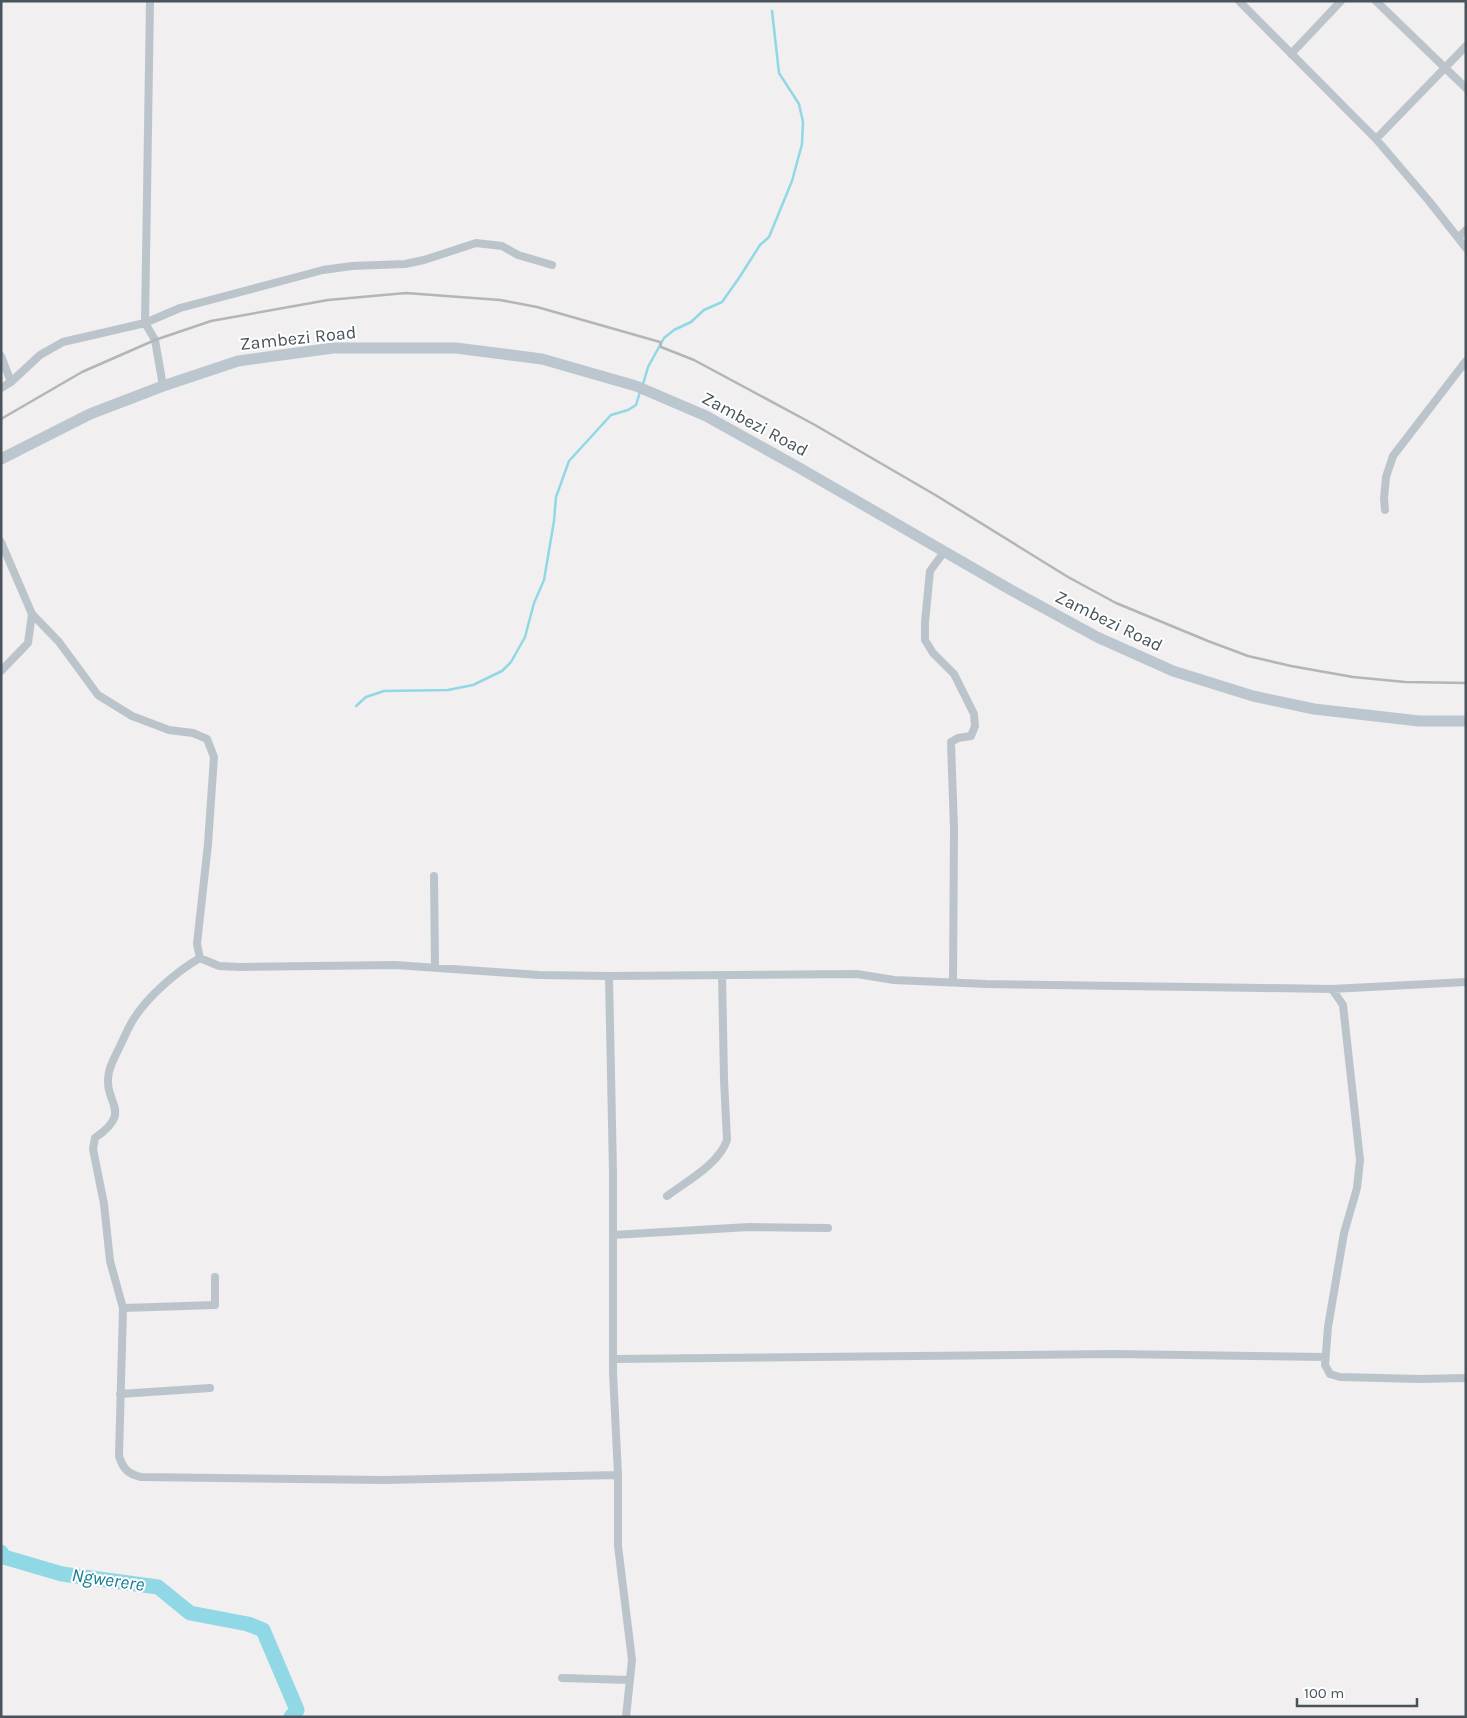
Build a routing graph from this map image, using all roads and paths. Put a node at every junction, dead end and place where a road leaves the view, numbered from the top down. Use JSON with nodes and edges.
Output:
{"nodes":[{"id":1,"x":150,"y":1,"type":"edge"},
{"id":2,"x":1239,"y":1,"type":"edge"},
{"id":3,"x":1341,"y":1,"type":"edge"},
{"id":4,"x":1376,"y":1,"type":"edge"},
{"id":5,"x":1466,"y":46,"type":"edge"},
{"id":6,"x":1291,"y":54,"type":"junction"},
{"id":7,"x":1446,"y":67,"type":"junction"},
{"id":8,"x":1466,"y":88,"type":"edge"},
{"id":9,"x":1376,"y":140,"type":"junction"},
{"id":10,"x":1466,"y":230,"type":"edge"},
{"id":11,"x":1458,"y":238,"type":"junction"},
{"id":12,"x":1466,"y":248,"type":"edge"},
{"id":13,"x":552,"y":265,"type":"dead end"},
{"id":14,"x":145,"y":323,"type":"junction"},
{"id":15,"x":1,"y":356,"type":"edge"},
{"id":16,"x":1466,"y":361,"type":"edge"},
{"id":17,"x":10,"y":382,"type":"junction"},
{"id":18,"x":163,"y":386,"type":"junction"},
{"id":19,"x":1,"y":388,"type":"edge"},
{"id":20,"x":1,"y":459,"type":"edge"},
{"id":21,"x":1385,"y":510,"type":"dead end"},
{"id":22,"x":1,"y":542,"type":"edge"},
{"id":23,"x":944,"y":552,"type":"junction"},
{"id":24,"x":32,"y":614,"type":"junction"},
{"id":25,"x":1,"y":671,"type":"edge"},
{"id":26,"x":1466,"y":721,"type":"edge"},
{"id":27,"x":434,"y":876,"type":"dead end"},
{"id":28,"x":200,"y":958,"type":"junction"},
{"id":29,"x":435,"y":967,"type":"junction"},
{"id":30,"x":722,"y":975,"type":"junction"},
{"id":31,"x":609,"y":976,"type":"junction"},
{"id":32,"x":953,"y":981,"type":"junction"},
{"id":33,"x":1466,"y":982,"type":"edge"},
{"id":34,"x":1332,"y":989,"type":"junction"},
{"id":35,"x":667,"y":1196,"type":"dead end"},
{"id":36,"x":828,"y":1228,"type":"dead end"},
{"id":37,"x":613,"y":1236,"type":"junction"},
{"id":38,"x":215,"y":1277,"type":"dead end"},
{"id":39,"x":122,"y":1308,"type":"junction"},
{"id":40,"x":1325,"y":1357,"type":"junction"},
{"id":41,"x":614,"y":1359,"type":"junction"},
{"id":42,"x":1466,"y":1378,"type":"edge"},
{"id":43,"x":210,"y":1388,"type":"dead end"},
{"id":44,"x":120,"y":1394,"type":"junction"},
{"id":45,"x":618,"y":1475,"type":"junction"},
{"id":46,"x":562,"y":1678,"type":"dead end"},
{"id":47,"x":630,"y":1680,"type":"junction"},
{"id":48,"x":626,"y":1717,"type":"edge"}],
"edges":[{"from":1,"to":14,"type":"street"},
{"from":2,"to":6,"type":"street"},
{"from":3,"to":6,"type":"street"},
{"from":4,"to":7,"type":"street"},
{"from":5,"to":7,"type":"street"},
{"from":6,"to":9,"type":"street"},
{"from":7,"to":8,"type":"street"},
{"from":7,"to":9,"type":"street"},
{"from":9,"to":11,"type":"street"},
{"from":10,"to":11,"type":"street"},
{"from":11,"to":12,"type":"street"},
{"from":13,"to":14,"type":"street"},
{"from":14,"to":17,"type":"street"},
{"from":14,"to":18,"type":"street"},
{"from":15,"to":17,"type":"street"},
{"from":16,"to":21,"type":"street"},
{"from":17,"to":19,"type":"street"},
{"from":18,"to":20,"type":"main road","name":"Zambezi Road"},
{"from":18,"to":23,"type":"main road","name":"Zambezi Road"},
{"from":22,"to":24,"type":"street"},
{"from":23,"to":26,"type":"main road","name":"Zambezi Road"},
{"from":23,"to":32,"type":"street"},
{"from":24,"to":25,"type":"street"},
{"from":24,"to":28,"type":"street"},
{"from":27,"to":29,"type":"street"},
{"from":28,"to":29,"type":"street"},
{"from":28,"to":39,"type":"street"},
{"from":29,"to":31,"type":"street"},
{"from":30,"to":31,"type":"street"},
{"from":30,"to":32,"type":"street"},
{"from":30,"to":35,"type":"street"},
{"from":31,"to":37,"type":"street"},
{"from":32,"to":34,"type":"street"},
{"from":33,"to":34,"type":"street"},
{"from":34,"to":40,"type":"street"},
{"from":36,"to":37,"type":"street"},
{"from":37,"to":41,"type":"street"},
{"from":38,"to":39,"type":"street"},
{"from":39,"to":44,"type":"street"},
{"from":40,"to":41,"type":"street"},
{"from":40,"to":42,"type":"street"},
{"from":41,"to":45,"type":"street"},
{"from":43,"to":44,"type":"street"},
{"from":44,"to":45,"type":"street"},
{"from":45,"to":47,"type":"street"},
{"from":46,"to":47,"type":"street"},
{"from":47,"to":48,"type":"street"}]}
